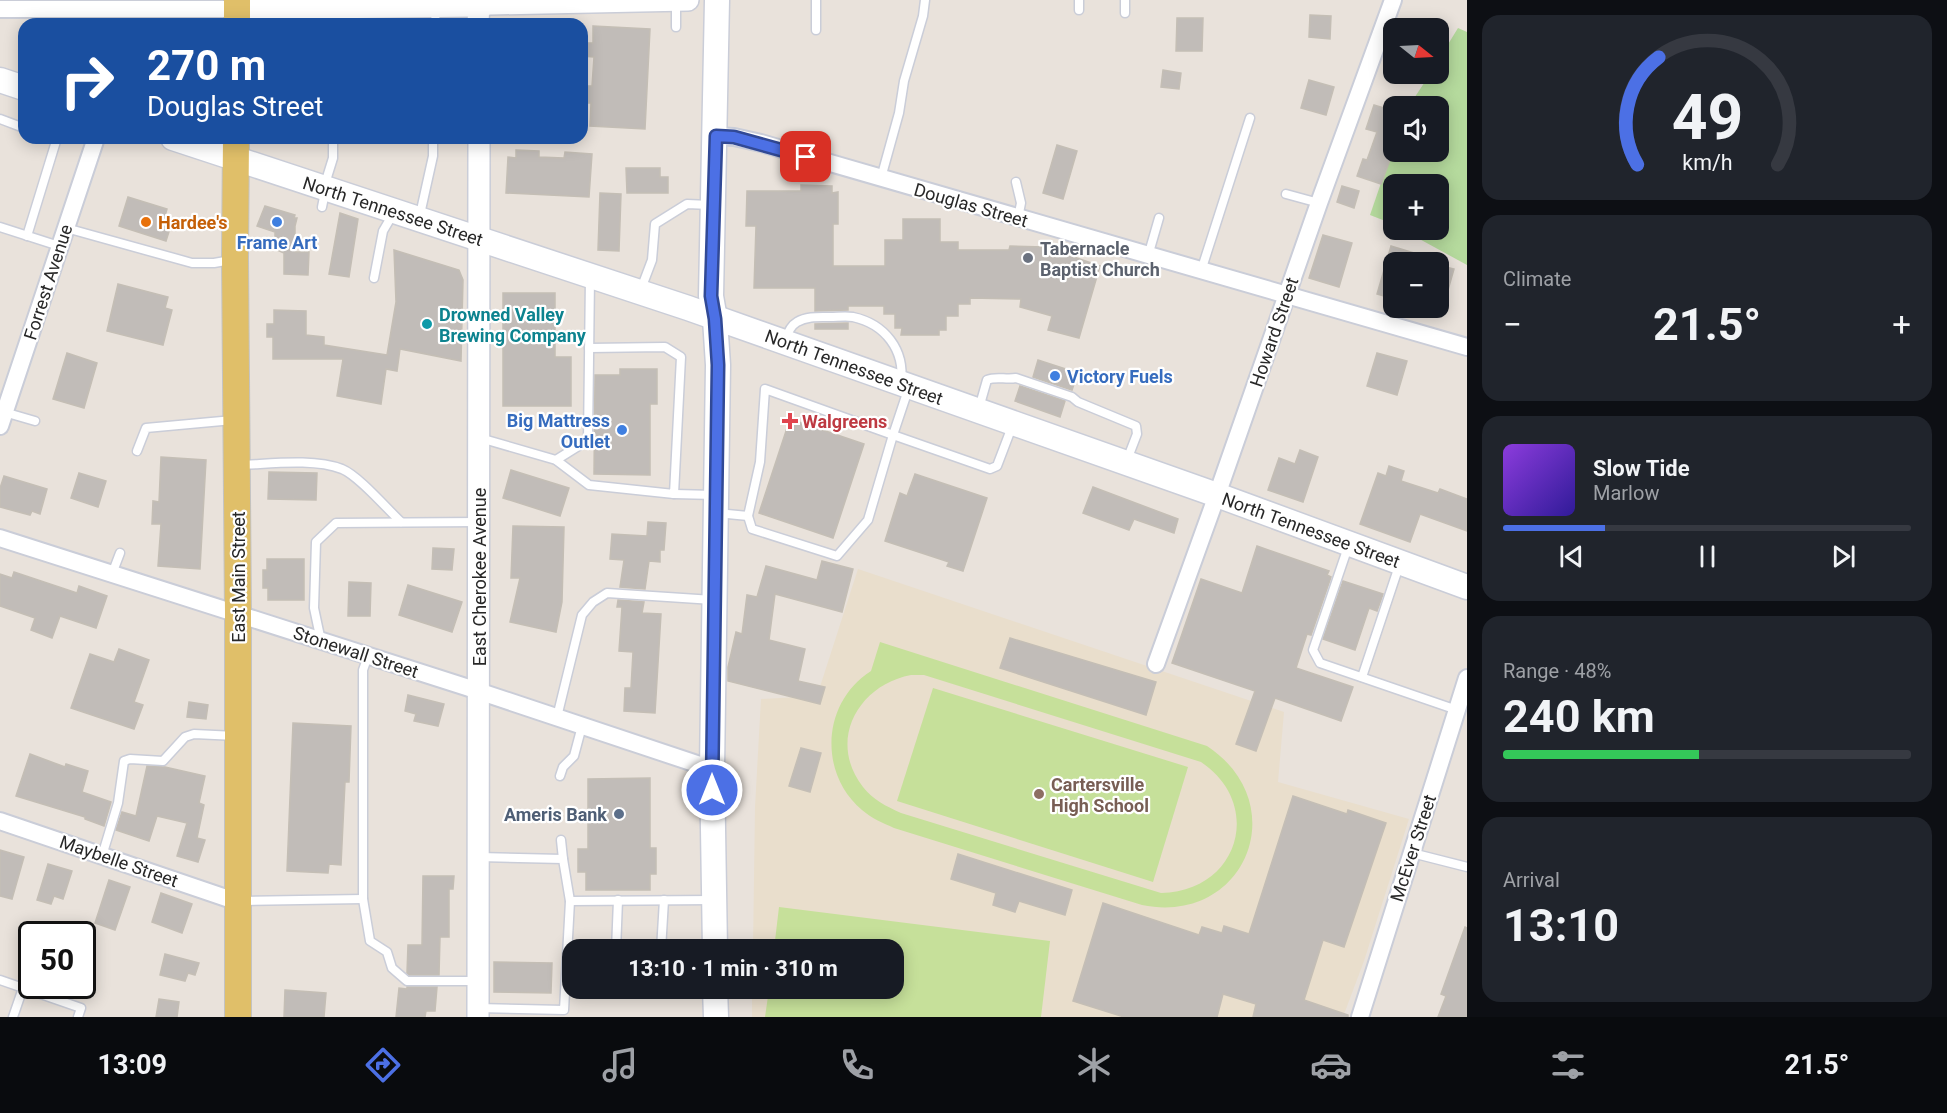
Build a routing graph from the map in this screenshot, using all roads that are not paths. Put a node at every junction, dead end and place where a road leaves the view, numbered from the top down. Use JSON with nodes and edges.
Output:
{"nodes":[{"id":1,"x":676,"y":0,"type":"edge"},
{"id":2,"x":688,"y":0,"type":"edge"},
{"id":3,"x":816,"y":0,"type":"edge"},
{"id":4,"x":925,"y":0,"type":"edge"},
{"id":5,"x":1078,"y":0,"type":"edge"},
{"id":6,"x":1125,"y":0,"type":"edge"},
{"id":7,"x":1393,"y":0,"type":"edge"},
{"id":8,"x":610,"y":1,"type":"edge"},
{"id":9,"x":383,"y":4,"type":"edge"},
{"id":10,"x":66,"y":5,"type":"edge"},
{"id":11,"x":0,"y":9,"type":"edge"},
{"id":12,"x":479,"y":10,"type":"edge"},
{"id":13,"x":717,"y":10,"type":"edge"},
{"id":14,"x":1078,"y":10,"type":"dead end"},
{"id":15,"x":237,"y":11,"type":"edge"},
{"id":16,"x":1125,"y":13,"type":"dead end"},
{"id":17,"x":435,"y":15,"type":"edge"},
{"id":18,"x":676,"y":27,"type":"dead end"},
{"id":19,"x":816,"y":30,"type":"dead end"},
{"id":20,"x":0,"y":80,"type":"edge"},
{"id":21,"x":18,"y":86,"type":"edge"},
{"id":22,"x":1250,"y":118,"type":"dead end"},
{"id":23,"x":0,"y":119,"type":"edge"},
{"id":24,"x":18,"y":126,"type":"edge"},
{"id":25,"x":716,"y":136,"type":"junction"},
{"id":26,"x":54,"y":144,"type":"edge"},
{"id":27,"x":94,"y":144,"type":"edge"},
{"id":28,"x":211,"y":144,"type":"edge"},
{"id":29,"x":333,"y":144,"type":"edge"},
{"id":30,"x":434,"y":144,"type":"edge"},
{"id":31,"x":479,"y":144,"type":"edge"},
{"id":32,"x":236,"y":148,"type":"edge"},
{"id":33,"x":880,"y":179,"type":"junction"},
{"id":34,"x":1016,"y":182,"type":"dead end"},
{"id":35,"x":1286,"y":194,"type":"dead end"},
{"id":36,"x":324,"y":195,"type":"junction"},
{"id":37,"x":1318,"y":203,"type":"junction"},
{"id":38,"x":714,"y":205,"type":"junction"},
{"id":39,"x":394,"y":211,"type":"junction"},
{"id":40,"x":1017,"y":218,"type":"junction"},
{"id":41,"x":1158,"y":218,"type":"dead end"},
{"id":42,"x":419,"y":219,"type":"junction"},
{"id":43,"x":0,"y":227,"type":"edge"},
{"id":44,"x":66,"y":228,"type":"junction"},
{"id":45,"x":27,"y":236,"type":"junction"},
{"id":46,"x":480,"y":239,"type":"junction"},
{"id":47,"x":59,"y":246,"type":"junction"},
{"id":48,"x":1148,"y":256,"type":"junction"},
{"id":49,"x":235,"y":259,"type":"junction"},
{"id":50,"x":1201,"y":271,"type":"junction"},
{"id":51,"x":590,"y":276,"type":"junction"},
{"id":52,"x":374,"y":278,"type":"dead end"},
{"id":53,"x":640,"y":292,"type":"junction"},
{"id":54,"x":1286,"y":295,"type":"junction"},
{"id":55,"x":715,"y":319,"type":"junction"},
{"id":56,"x":784,"y":341,"type":"junction"},
{"id":57,"x":1467,"y":347,"type":"edge"},
{"id":58,"x":589,"y":348,"type":"junction"},
{"id":59,"x":905,"y":386,"type":"junction"},
{"id":60,"x":978,"y":411,"type":"junction"},
{"id":61,"x":2,"y":419,"type":"edge"},
{"id":62,"x":237,"y":420,"type":"junction"},
{"id":63,"x":35,"y":421,"type":"dead end"},
{"id":64,"x":1014,"y":424,"type":"junction"},
{"id":65,"x":893,"y":435,"type":"junction"},
{"id":66,"x":479,"y":438,"type":"junction"},
{"id":67,"x":137,"y":451,"type":"dead end"},
{"id":68,"x":556,"y":460,"type":"junction"},
{"id":69,"x":1125,"y":463,"type":"junction"},
{"id":70,"x":237,"y":465,"type":"junction"},
{"id":71,"x":674,"y":494,"type":"junction"},
{"id":72,"x":1217,"y":495,"type":"junction"},
{"id":73,"x":715,"y":504,"type":"junction"},
{"id":74,"x":748,"y":516,"type":"junction"},
{"id":75,"x":401,"y":522,"type":"junction"},
{"id":76,"x":479,"y":522,"type":"junction"},
{"id":77,"x":0,"y":538,"type":"edge"},
{"id":78,"x":1350,"y":544,"type":"junction"},
{"id":79,"x":120,"y":553,"type":"dead end"},
{"id":80,"x":1400,"y":562,"type":"junction"},
{"id":81,"x":112,"y":574,"type":"junction"},
{"id":82,"x":1467,"y":587,"type":"edge"},
{"id":83,"x":714,"y":600,"type":"junction"},
{"id":84,"x":238,"y":614,"type":"junction"},
{"id":85,"x":321,"y":641,"type":"junction"},
{"id":86,"x":368,"y":656,"type":"junction"},
{"id":87,"x":1156,"y":664,"type":"dead end"},
{"id":88,"x":1362,"y":677,"type":"junction"},
{"id":89,"x":1467,"y":678,"type":"edge"},
{"id":90,"x":479,"y":692,"type":"junction"},
{"id":91,"x":1457,"y":710,"type":"junction"},
{"id":92,"x":556,"y":717,"type":"junction"},
{"id":93,"x":582,"y":726,"type":"junction"},
{"id":94,"x":238,"y":736,"type":"junction"},
{"id":95,"x":712,"y":769,"type":"junction"},
{"id":96,"x":560,"y":776,"type":"dead end"},
{"id":97,"x":0,"y":821,"type":"edge"},
{"id":98,"x":561,"y":840,"type":"dead end"},
{"id":99,"x":1412,"y":853,"type":"junction"},
{"id":100,"x":102,"y":856,"type":"junction"},
{"id":101,"x":478,"y":856,"type":"junction"},
{"id":102,"x":563,"y":859,"type":"junction"},
{"id":103,"x":1467,"y":867,"type":"edge"},
{"id":104,"x":363,"y":900,"type":"junction"},
{"id":105,"x":570,"y":900,"type":"junction"},
{"id":106,"x":618,"y":900,"type":"junction"},
{"id":107,"x":664,"y":900,"type":"junction"},
{"id":108,"x":714,"y":900,"type":"junction"},
{"id":109,"x":238,"y":902,"type":"junction"},
{"id":110,"x":569,"y":939,"type":"edge"},
{"id":111,"x":616,"y":939,"type":"edge"},
{"id":112,"x":662,"y":939,"type":"edge"},
{"id":113,"x":715,"y":939,"type":"edge"},
{"id":114,"x":0,"y":980,"type":"edge"},
{"id":115,"x":478,"y":981,"type":"junction"},
{"id":116,"x":18,"y":986,"type":"edge"},
{"id":117,"x":19,"y":999,"type":"edge"},
{"id":118,"x":55,"y":999,"type":"edge"},
{"id":119,"x":566,"y":999,"type":"edge"},
{"id":120,"x":715,"y":999,"type":"edge"},
{"id":121,"x":478,"y":1013,"type":"edge"},
{"id":122,"x":12,"y":1017,"type":"edge"},
{"id":123,"x":78,"y":1017,"type":"edge"},
{"id":124,"x":238,"y":1017,"type":"edge"},
{"id":125,"x":716,"y":1017,"type":"edge"},
{"id":126,"x":1360,"y":1017,"type":"edge"}],
"edges":[{"from":1,"to":2,"type":"street"},
{"from":1,"to":8,"type":"street"},
{"from":1,"to":18,"type":"lane"},
{"from":3,"to":19,"type":"lane"},
{"from":4,"to":33,"type":"lane"},
{"from":5,"to":14,"type":"lane"},
{"from":6,"to":16,"type":"lane"},
{"from":7,"to":37,"type":"street","name":"Howard Street"},
{"from":8,"to":12,"type":"street"},
{"from":9,"to":15,"type":"street"},
{"from":9,"to":17,"type":"street"},
{"from":10,"to":11,"type":"street"},
{"from":10,"to":15,"type":"street"},
{"from":12,"to":17,"type":"street"},
{"from":13,"to":25,"type":"main road"},
{"from":20,"to":21,"type":"main road"},
{"from":22,"to":50,"type":"lane"},
{"from":23,"to":24,"type":"lane"},
{"from":25,"to":33,"type":"street","name":"Douglas Street"},
{"from":25,"to":38,"type":"main road"},
{"from":26,"to":45,"type":"lane"},
{"from":27,"to":44,"type":"street","name":"Forrest Avenue"},
{"from":28,"to":32,"type":"main road","name":"North Tennessee Street"},
{"from":29,"to":36,"type":"lane"},
{"from":30,"to":42,"type":"lane"},
{"from":31,"to":46,"type":"street","name":"East Cherokee Avenue"},
{"from":32,"to":36,"type":"main road","name":"North Tennessee Street"},
{"from":32,"to":49,"type":"main road","name":"East Main Street"},
{"from":33,"to":40,"type":"street","name":"Douglas Street"},
{"from":34,"to":40,"type":"lane"},
{"from":35,"to":37,"type":"lane"},
{"from":36,"to":39,"type":"main road","name":"North Tennessee Street"},
{"from":37,"to":54,"type":"street","name":"Howard Street"},
{"from":38,"to":53,"type":"lane"},
{"from":38,"to":55,"type":"main road"},
{"from":39,"to":42,"type":"main road","name":"North Tennessee Street"},
{"from":39,"to":52,"type":"lane"},
{"from":40,"to":48,"type":"street","name":"Douglas Street"},
{"from":41,"to":48,"type":"lane"},
{"from":42,"to":46,"type":"main road","name":"North Tennessee Street"},
{"from":43,"to":45,"type":"lane"},
{"from":44,"to":47,"type":"street","name":"Forrest Avenue"},
{"from":44,"to":49,"type":"lane"},
{"from":45,"to":47,"type":"lane"},
{"from":46,"to":51,"type":"main road","name":"North Tennessee Street"},
{"from":46,"to":66,"type":"street","name":"East Cherokee Avenue"},
{"from":47,"to":61,"type":"street","name":"Forrest Avenue"},
{"from":48,"to":50,"type":"street","name":"Douglas Street"},
{"from":49,"to":62,"type":"main road","name":"East Main Street"},
{"from":50,"to":54,"type":"street","name":"Douglas Street"},
{"from":51,"to":53,"type":"main road","name":"North Tennessee Street"},
{"from":51,"to":58,"type":"lane"},
{"from":53,"to":55,"type":"main road","name":"North Tennessee Street"},
{"from":54,"to":57,"type":"street","name":"Douglas Street"},
{"from":54,"to":72,"type":"street","name":"Howard Street"},
{"from":55,"to":56,"type":"main road","name":"North Tennessee Street"},
{"from":55,"to":73,"type":"main road"},
{"from":56,"to":59,"type":"main road","name":"North Tennessee Street"},
{"from":56,"to":59,"type":"lane"},
{"from":58,"to":68,"type":"lane"},
{"from":58,"to":71,"type":"lane"},
{"from":59,"to":60,"type":"main road","name":"North Tennessee Street"},
{"from":59,"to":65,"type":"lane"},
{"from":60,"to":64,"type":"main road","name":"North Tennessee Street"},
{"from":60,"to":69,"type":"lane"},
{"from":61,"to":63,"type":"lane"},
{"from":62,"to":67,"type":"lane"},
{"from":62,"to":70,"type":"main road","name":"East Main Street"},
{"from":64,"to":65,"type":"lane"},
{"from":64,"to":69,"type":"main road","name":"North Tennessee Street"},
{"from":65,"to":74,"type":"lane"},
{"from":65,"to":74,"type":"lane"},
{"from":66,"to":68,"type":"lane"},
{"from":66,"to":76,"type":"street","name":"East Cherokee Avenue"},
{"from":68,"to":71,"type":"lane"},
{"from":69,"to":72,"type":"main road","name":"North Tennessee Street"},
{"from":70,"to":75,"type":"lane"},
{"from":70,"to":84,"type":"main road","name":"East Main Street"},
{"from":71,"to":73,"type":"lane"},
{"from":72,"to":78,"type":"main road","name":"North Tennessee Street"},
{"from":72,"to":87,"type":"street","name":"Howard Street"},
{"from":73,"to":74,"type":"lane"},
{"from":73,"to":83,"type":"main road"},
{"from":75,"to":76,"type":"lane"},
{"from":75,"to":85,"type":"lane"},
{"from":76,"to":90,"type":"street","name":"East Cherokee Avenue"},
{"from":77,"to":81,"type":"street","name":"Stonewall Street"},
{"from":78,"to":80,"type":"main road","name":"North Tennessee Street"},
{"from":78,"to":88,"type":"lane"},
{"from":79,"to":81,"type":"lane"},
{"from":80,"to":82,"type":"main road","name":"North Tennessee Street"},
{"from":80,"to":88,"type":"lane"},
{"from":81,"to":84,"type":"street","name":"Stonewall Street"},
{"from":83,"to":92,"type":"lane"},
{"from":83,"to":95,"type":"main road"},
{"from":84,"to":85,"type":"street","name":"Stonewall Street"},
{"from":84,"to":94,"type":"main road","name":"East Main Street"},
{"from":85,"to":86,"type":"street","name":"Stonewall Street"},
{"from":86,"to":90,"type":"street","name":"Stonewall Street"},
{"from":86,"to":104,"type":"lane"},
{"from":88,"to":91,"type":"lane"},
{"from":89,"to":91,"type":"street","name":"McEver Street"},
{"from":90,"to":92,"type":"street","name":"Stonewall Street"},
{"from":90,"to":101,"type":"street","name":"East Cherokee Avenue"},
{"from":91,"to":99,"type":"street","name":"McEver Street"},
{"from":92,"to":93,"type":"street","name":"Stonewall Street"},
{"from":93,"to":95,"type":"street","name":"Stonewall Street"},
{"from":93,"to":96,"type":"lane"},
{"from":94,"to":100,"type":"lane"},
{"from":94,"to":109,"type":"main road","name":"East Main Street"},
{"from":95,"to":108,"type":"main road"},
{"from":97,"to":100,"type":"street","name":"Maybelle Street"},
{"from":98,"to":102,"type":"lane"},
{"from":99,"to":103,"type":"lane"},
{"from":99,"to":126,"type":"street","name":"McEver Street"},
{"from":100,"to":109,"type":"street","name":"Maybelle Street"},
{"from":101,"to":102,"type":"lane"},
{"from":101,"to":115,"type":"street","name":"East Cherokee Avenue"},
{"from":102,"to":105,"type":"lane"},
{"from":104,"to":109,"type":"lane"},
{"from":104,"to":115,"type":"lane"},
{"from":105,"to":106,"type":"lane"},
{"from":105,"to":110,"type":"lane"},
{"from":106,"to":107,"type":"lane"},
{"from":106,"to":111,"type":"lane"},
{"from":107,"to":108,"type":"lane"},
{"from":107,"to":112,"type":"lane"},
{"from":108,"to":113,"type":"main road"},
{"from":109,"to":124,"type":"main road","name":"East Main Street"},
{"from":114,"to":116,"type":"lane"},
{"from":115,"to":121,"type":"street","name":"East Cherokee Avenue"},
{"from":117,"to":122,"type":"lane"},
{"from":118,"to":123,"type":"lane"},
{"from":119,"to":121,"type":"lane"},
{"from":120,"to":125,"type":"main road"}]}
